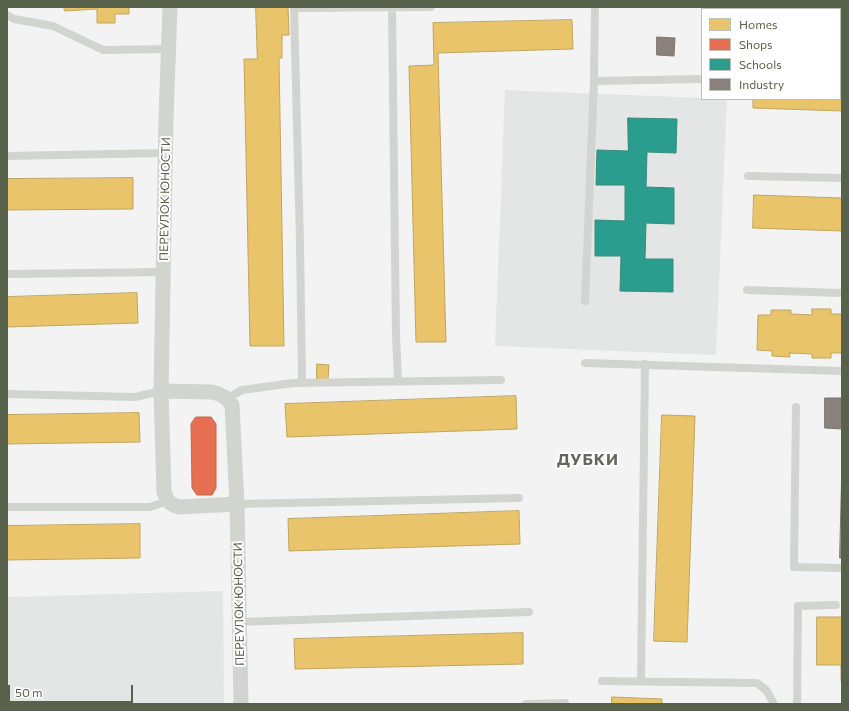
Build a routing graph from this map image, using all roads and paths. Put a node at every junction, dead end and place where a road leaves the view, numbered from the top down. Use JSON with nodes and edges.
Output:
{"nodes":[{"id":1,"x":170,"y":7,"type":"edge"},
{"id":2,"x":294,"y":7,"type":"edge"},
{"id":3,"x":432,"y":7,"type":"edge"},
{"id":4,"x":595,"y":7,"type":"edge"},
{"id":5,"x":392,"y":8,"type":"edge"},
{"id":6,"x":7,"y":15,"type":"edge"},
{"id":7,"x":169,"y":49,"type":"junction"},
{"id":8,"x":701,"y":79,"type":"edge"},
{"id":9,"x":594,"y":81,"type":"junction"},
{"id":10,"x":166,"y":153,"type":"junction"},
{"id":11,"x":7,"y":156,"type":"edge"},
{"id":12,"x":748,"y":176,"type":"dead end"},
{"id":13,"x":842,"y":178,"type":"edge"},
{"id":14,"x":163,"y":272,"type":"junction"},
{"id":15,"x":7,"y":274,"type":"edge"},
{"id":16,"x":747,"y":290,"type":"dead end"},
{"id":17,"x":842,"y":293,"type":"edge"},
{"id":18,"x":585,"y":300,"type":"dead end"},
{"id":19,"x":585,"y":363,"type":"dead end"},
{"id":20,"x":645,"y":364,"type":"junction"},
{"id":21,"x":842,"y":371,"type":"edge"},
{"id":22,"x":501,"y":380,"type":"dead end"},
{"id":23,"x":398,"y":381,"type":"junction"},
{"id":24,"x":302,"y":382,"type":"junction"},
{"id":25,"x":161,"y":391,"type":"junction"},
{"id":26,"x":7,"y":394,"type":"edge"},
{"id":27,"x":228,"y":398,"type":"junction"},
{"id":28,"x":796,"y":407,"type":"dead end"},
{"id":29,"x":519,"y":498,"type":"dead end"},
{"id":30,"x":167,"y":501,"type":"junction"},
{"id":31,"x":236,"y":504,"type":"junction"},
{"id":32,"x":7,"y":507,"type":"edge"},
{"id":33,"x":842,"y":568,"type":"edge"},
{"id":34,"x":836,"y":605,"type":"dead end"},
{"id":35,"x":529,"y":612,"type":"dead end"},
{"id":36,"x":239,"y":622,"type":"junction"},
{"id":37,"x":602,"y":681,"type":"dead end"},
{"id":38,"x":641,"y":681,"type":"junction"},
{"id":39,"x":565,"y":703,"type":"dead end"},
{"id":40,"x":241,"y":704,"type":"edge"},
{"id":41,"x":526,"y":704,"type":"edge"},
{"id":42,"x":774,"y":704,"type":"edge"},
{"id":43,"x":797,"y":704,"type":"edge"}],
"edges":[{"from":1,"to":7,"type":"street","name":"ПЕРЕУЛОК ЮНОСТИ"},
{"from":2,"to":5,"type":"lane"},
{"from":2,"to":24,"type":"lane"},
{"from":3,"to":5,"type":"lane"},
{"from":4,"to":9,"type":"lane"},
{"from":5,"to":23,"type":"lane"},
{"from":6,"to":7,"type":"lane"},
{"from":7,"to":10,"type":"street","name":"ПЕРЕУЛОК ЮНОСТИ"},
{"from":8,"to":9,"type":"lane"},
{"from":9,"to":18,"type":"lane"},
{"from":10,"to":11,"type":"lane"},
{"from":10,"to":14,"type":"street","name":"ПЕРЕУЛОК ЮНОСТИ"},
{"from":12,"to":13,"type":"lane"},
{"from":14,"to":15,"type":"lane"},
{"from":14,"to":25,"type":"street","name":"ПЕРЕУЛОК ЮНОСТИ"},
{"from":16,"to":17,"type":"lane"},
{"from":19,"to":20,"type":"lane"},
{"from":20,"to":21,"type":"lane"},
{"from":20,"to":38,"type":"lane"},
{"from":22,"to":23,"type":"lane"},
{"from":23,"to":24,"type":"lane"},
{"from":24,"to":27,"type":"lane"},
{"from":25,"to":26,"type":"lane"},
{"from":25,"to":27,"type":"street"},
{"from":25,"to":30,"type":"street","name":"ПЕРЕУЛОК ЮНОСТИ"},
{"from":27,"to":31,"type":"street","name":"ПЕРЕУЛОК ЮНОСТИ"},
{"from":28,"to":33,"type":"lane"},
{"from":29,"to":31,"type":"lane"},
{"from":30,"to":31,"type":"street"},
{"from":30,"to":32,"type":"lane"},
{"from":31,"to":36,"type":"street","name":"ПЕРЕУЛОК ЮНОСТИ"},
{"from":34,"to":43,"type":"lane"},
{"from":35,"to":36,"type":"lane"},
{"from":36,"to":40,"type":"street","name":"ПЕРЕУЛОК ЮНОСТИ"},
{"from":37,"to":38,"type":"lane"},
{"from":38,"to":42,"type":"lane"},
{"from":39,"to":41,"type":"lane"}]}
